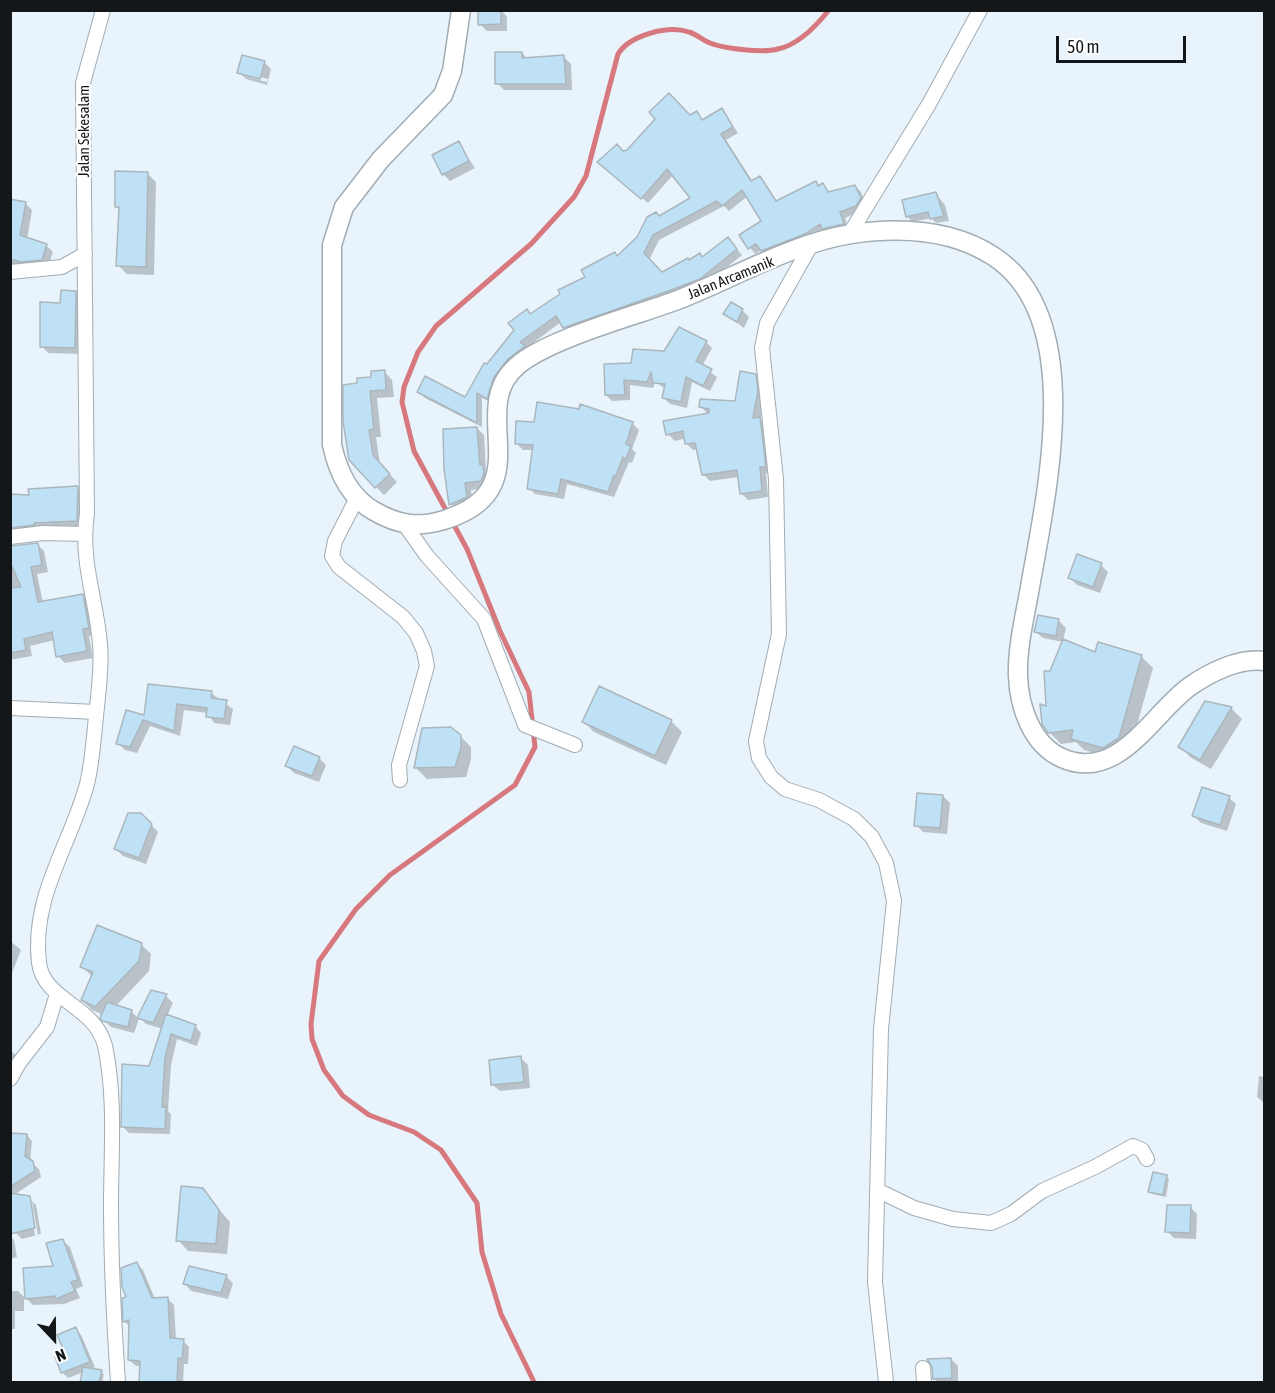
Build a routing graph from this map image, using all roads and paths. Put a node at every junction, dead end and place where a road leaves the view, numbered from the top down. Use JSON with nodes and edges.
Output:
{"nodes":[{"id":1,"x":103,"y":10,"type":"edge"},
{"id":2,"x":461,"y":10,"type":"edge"},
{"id":3,"x":980,"y":10,"type":"edge"},
{"id":4,"x":849,"y":235,"type":"junction"},
{"id":5,"x":811,"y":245,"type":"junction"},
{"id":6,"x":85,"y":254,"type":"junction"},
{"id":7,"x":10,"y":272,"type":"edge"},
{"id":8,"x":357,"y":498,"type":"junction"},
{"id":9,"x":405,"y":525,"type":"junction"},
{"id":10,"x":84,"y":534,"type":"junction"},
{"id":11,"x":10,"y":537,"type":"edge"},
{"id":12,"x":1264,"y":661,"type":"edge"},
{"id":13,"x":10,"y":708,"type":"edge"},
{"id":14,"x":96,"y":712,"type":"junction"},
{"id":15,"x":575,"y":745,"type":"dead end"},
{"id":16,"x":400,"y":780,"type":"dead end"},
{"id":17,"x":57,"y":994,"type":"junction"},
{"id":18,"x":10,"y":1079,"type":"edge"},
{"id":19,"x":1147,"y":1159,"type":"dead end"},
{"id":20,"x":877,"y":1190,"type":"junction"},
{"id":21,"x":923,"y":1368,"type":"dead end"},
{"id":22,"x":118,"y":1383,"type":"edge"},
{"id":23,"x":886,"y":1383,"type":"edge"},
{"id":24,"x":924,"y":1383,"type":"edge"}],
"edges":[{"from":1,"to":6,"type":"street","name":"Jalan Sekesalam"},
{"from":2,"to":8,"type":"street","name":"Jalan Arcamanik"},
{"from":3,"to":4,"type":"street"},
{"from":4,"to":5,"type":"street","name":"Jalan Arcamanik"},
{"from":4,"to":12,"type":"street","name":"Jalan Arcamanik"},
{"from":5,"to":9,"type":"street","name":"Jalan Arcamanik"},
{"from":5,"to":20,"type":"street"},
{"from":6,"to":7,"type":"street"},
{"from":6,"to":10,"type":"street","name":"Jalan Sekesalam"},
{"from":8,"to":9,"type":"street","name":"Jalan Arcamanik"},
{"from":8,"to":16,"type":"street"},
{"from":9,"to":15,"type":"street"},
{"from":10,"to":11,"type":"street"},
{"from":10,"to":14,"type":"street","name":"Jalan Sekesalam"},
{"from":13,"to":14,"type":"street"},
{"from":14,"to":17,"type":"street","name":"Jalan Sekesalam"},
{"from":17,"to":18,"type":"street"},
{"from":17,"to":22,"type":"street"},
{"from":19,"to":20,"type":"street"},
{"from":20,"to":23,"type":"street"},
{"from":21,"to":24,"type":"street"}]}
